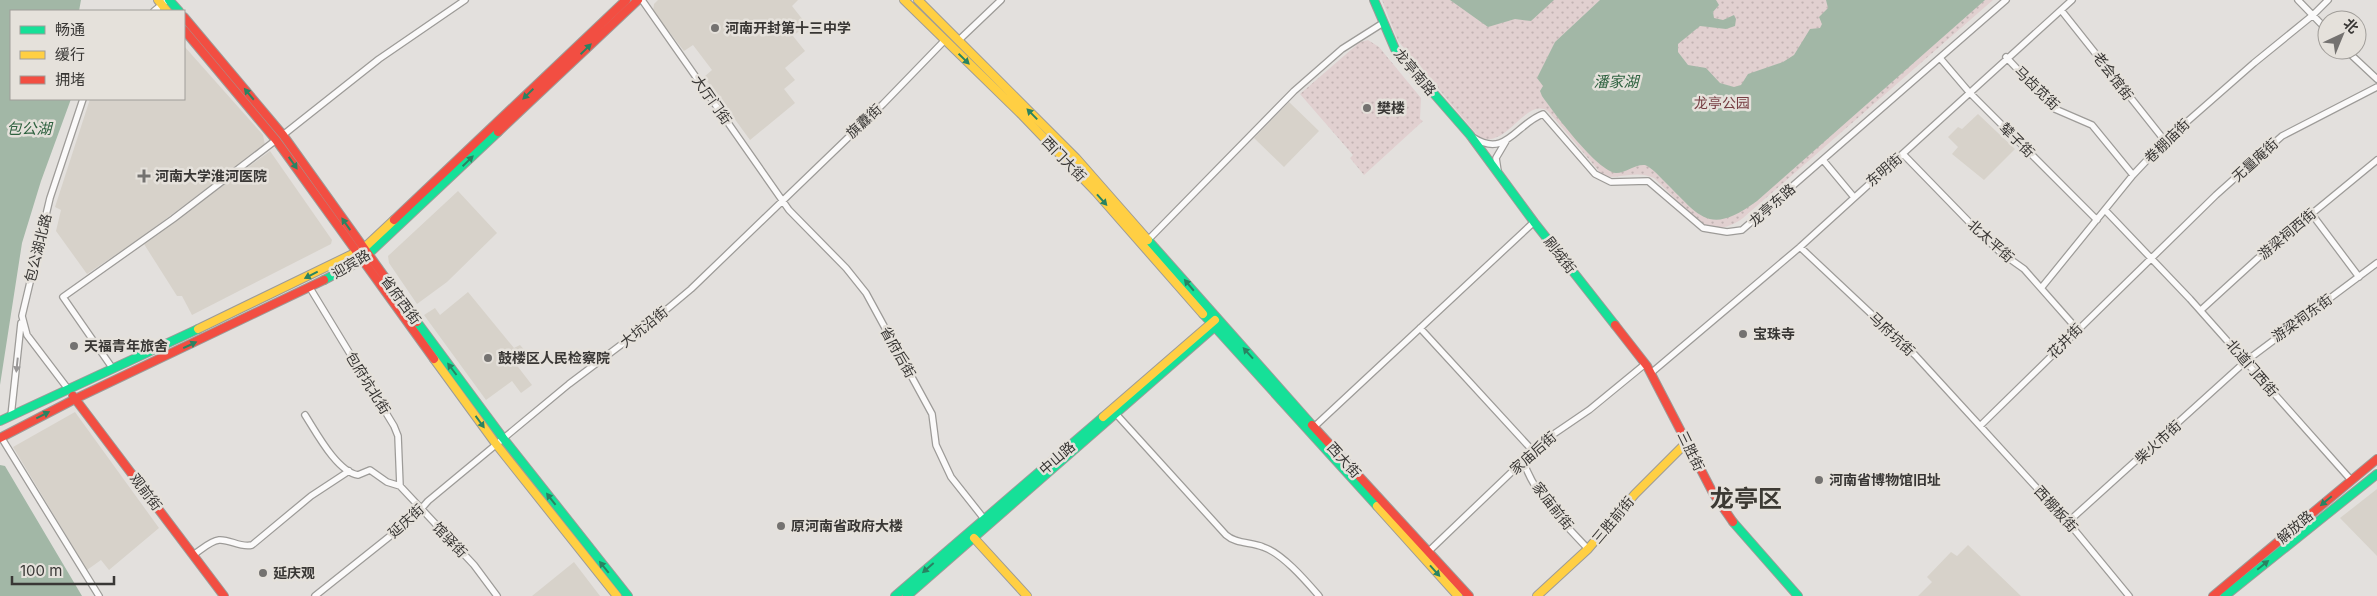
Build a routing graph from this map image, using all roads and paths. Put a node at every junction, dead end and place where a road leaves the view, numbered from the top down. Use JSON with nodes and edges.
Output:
{"nodes":[{"id":1,"x":465,"y":0,"type":"edge"},
{"id":2,"x":626,"y":0,"type":"edge"},
{"id":3,"x":638,"y":0,"type":"edge"},
{"id":4,"x":642,"y":0,"type":"edge"},
{"id":5,"x":904,"y":0,"type":"edge"},
{"id":6,"x":918,"y":0,"type":"edge"},
{"id":7,"x":1002,"y":0,"type":"edge"},
{"id":8,"x":1374,"y":0,"type":"edge"},
{"id":9,"x":2006,"y":0,"type":"edge"},
{"id":10,"x":2072,"y":0,"type":"edge"},
{"id":11,"x":2298,"y":0,"type":"edge"},
{"id":12,"x":2328,"y":0,"type":"edge"},
{"id":13,"x":165,"y":3,"type":"edge"},
{"id":14,"x":177,"y":10,"type":"edge"},
{"id":15,"x":2061,"y":10,"type":"junction"},
{"id":16,"x":2313,"y":16,"type":"junction"},
{"id":17,"x":185,"y":18,"type":"edge"},
{"id":18,"x":2317,"y":20,"type":"edge"},
{"id":19,"x":1383,"y":23,"type":"junction"},
{"id":20,"x":185,"y":31,"type":"edge"},
{"id":21,"x":945,"y":40,"type":"junction"},
{"id":22,"x":959,"y":40,"type":"junction"},
{"id":23,"x":2006,"y":57,"type":"junction"},
{"id":24,"x":1940,"y":58,"type":"junction"},
{"id":25,"x":2357,"y":60,"type":"edge"},
{"id":26,"x":2377,"y":79,"type":"edge"},
{"id":27,"x":2377,"y":87,"type":"edge"},
{"id":28,"x":1969,"y":92,"type":"junction"},
{"id":29,"x":83,"y":100,"type":"edge"},
{"id":30,"x":1470,"y":135,"type":"junction"},
{"id":31,"x":279,"y":137,"type":"junction"},
{"id":32,"x":1506,"y":141,"type":"junction"},
{"id":33,"x":2166,"y":141,"type":"junction"},
{"id":34,"x":1903,"y":154,"type":"junction"},
{"id":35,"x":1823,"y":160,"type":"junction"},
{"id":36,"x":2377,"y":160,"type":"edge"},
{"id":37,"x":1498,"y":173,"type":"junction"},
{"id":38,"x":2133,"y":175,"type":"junction"},
{"id":39,"x":1853,"y":196,"type":"junction"},
{"id":40,"x":782,"y":200,"type":"junction"},
{"id":41,"x":2105,"y":210,"type":"junction"},
{"id":42,"x":2311,"y":213,"type":"junction"},
{"id":43,"x":2097,"y":220,"type":"junction"},
{"id":44,"x":1534,"y":222,"type":"junction"},
{"id":45,"x":1149,"y":239,"type":"junction"},
{"id":46,"x":1800,"y":247,"type":"junction"},
{"id":47,"x":362,"y":254,"type":"junction"},
{"id":48,"x":2152,"y":258,"type":"junction"},
{"id":49,"x":2377,"y":262,"type":"edge"},
{"id":50,"x":2358,"y":277,"type":"junction"},
{"id":51,"x":2042,"y":287,"type":"junction"},
{"id":52,"x":310,"y":288,"type":"junction"},
{"id":53,"x":2201,"y":310,"type":"junction"},
{"id":54,"x":22,"y":316,"type":"junction"},
{"id":55,"x":1215,"y":323,"type":"junction"},
{"id":56,"x":1420,"y":328,"type":"junction"},
{"id":57,"x":2077,"y":329,"type":"junction"},
{"id":58,"x":2246,"y":361,"type":"junction"},
{"id":59,"x":1645,"y":364,"type":"junction"},
{"id":60,"x":113,"y":369,"type":"junction"},
{"id":61,"x":1651,"y":374,"type":"junction"},
{"id":62,"x":68,"y":389,"type":"junction"},
{"id":63,"x":75,"y":399,"type":"junction"},
{"id":64,"x":305,"y":415,"type":"dead end"},
{"id":65,"x":1117,"y":415,"type":"junction"},
{"id":66,"x":11,"y":416,"type":"junction"},
{"id":67,"x":0,"y":421,"type":"edge"},
{"id":68,"x":1980,"y":426,"type":"junction"},
{"id":69,"x":1314,"y":427,"type":"junction"},
{"id":70,"x":0,"y":437,"type":"edge"},
{"id":71,"x":503,"y":438,"type":"junction"},
{"id":72,"x":1687,"y":442,"type":"junction"},
{"id":73,"x":496,"y":444,"type":"junction"},
{"id":74,"x":1533,"y":451,"type":"junction"},
{"id":75,"x":2377,"y":459,"type":"edge"},
{"id":76,"x":1523,"y":460,"type":"junction"},
{"id":77,"x":349,"y":472,"type":"junction"},
{"id":78,"x":2377,"y":474,"type":"edge"},
{"id":79,"x":2351,"y":480,"type":"junction"},
{"id":80,"x":400,"y":486,"type":"junction"},
{"id":81,"x":421,"y":509,"type":"junction"},
{"id":82,"x":985,"y":520,"type":"junction"},
{"id":83,"x":2068,"y":522,"type":"junction"},
{"id":84,"x":974,"y":538,"type":"junction"},
{"id":85,"x":1588,"y":549,"type":"junction"},
{"id":86,"x":1428,"y":552,"type":"junction"},
{"id":87,"x":193,"y":555,"type":"junction"},
{"id":88,"x":614,"y":595,"type":"edge"},
{"id":89,"x":1794,"y":595,"type":"edge"},
{"id":90,"x":99,"y":596,"type":"edge"},
{"id":91,"x":224,"y":596,"type":"edge"},
{"id":92,"x":315,"y":596,"type":"edge"},
{"id":93,"x":497,"y":596,"type":"edge"},
{"id":94,"x":628,"y":596,"type":"edge"},
{"id":95,"x":896,"y":596,"type":"edge"},
{"id":96,"x":907,"y":596,"type":"edge"},
{"id":97,"x":1027,"y":596,"type":"edge"},
{"id":98,"x":1319,"y":596,"type":"edge"},
{"id":99,"x":1458,"y":596,"type":"edge"},
{"id":100,"x":1469,"y":596,"type":"edge"},
{"id":101,"x":1537,"y":596,"type":"edge"},
{"id":102,"x":2130,"y":596,"type":"edge"},
{"id":103,"x":2213,"y":596,"type":"edge"},
{"id":104,"x":2225,"y":596,"type":"edge"}],
"edges":[{"from":1,"to":31,"type":"street"},
{"from":2,"to":47,"type":"main road","name":"迎宾路","one_way":true},
{"from":47,"to":3,"type":"main road","name":"迎宾路","one_way":true},
{"from":4,"to":40,"type":"street","name":"大厅门街"},
{"from":5,"to":21,"type":"main road","name":"西门大街"},
{"from":6,"to":22,"type":"main road","name":"西门大街"},
{"from":7,"to":22,"type":"street"},
{"from":8,"to":19,"type":"main road","name":"龙亭南路"},
{"from":9,"to":24,"type":"street","name":"龙亭东路"},
{"from":10,"to":15,"type":"street","name":"东明街"},
{"from":11,"to":16,"type":"street"},
{"from":12,"to":16,"type":"street","name":"卷棚庙街"},
{"from":13,"to":14,"type":"main road"},
{"from":15,"to":23,"type":"street","name":"东明街"},
{"from":15,"to":33,"type":"street","name":"老会馆街"},
{"from":16,"to":18,"type":"street"},
{"from":16,"to":33,"type":"street","name":"卷棚庙街"},
{"from":31,"to":17,"type":"main road","name":"省府西街","one_way":true},
{"from":19,"to":30,"type":"main road","name":"龙亭南路"},
{"from":19,"to":45,"type":"street"},
{"from":20,"to":31,"type":"main road","name":"省府西街"},
{"from":21,"to":40,"type":"street","name":"旗纛街"},
{"from":21,"to":55,"type":"main road","name":"西门大街","one_way":true},
{"from":45,"to":22,"type":"main road","name":"西门大街","one_way":true},
{"from":23,"to":28,"type":"street","name":"东明街"},
{"from":23,"to":38,"type":"street","name":"马齿苋街"},
{"from":24,"to":28,"type":"street","name":"辇子街"},
{"from":24,"to":35,"type":"street","name":"龙亭东路"},
{"from":25,"to":26,"type":"street"},
{"from":27,"to":48,"type":"street","name":"无量庵街"},
{"from":28,"to":34,"type":"street","name":"东明街"},
{"from":28,"to":43,"type":"street","name":"辇子街"},
{"from":29,"to":54,"type":"street","name":"包公湖北路"},
{"from":30,"to":32,"type":"street"},
{"from":30,"to":37,"type":"main road","name":"刷绒街"},
{"from":31,"to":47,"type":"main road","name":"省府西街"},
{"from":31,"to":60,"type":"street"},
{"from":32,"to":35,"type":"street","name":"龙亭东路"},
{"from":32,"to":37,"type":"street"},
{"from":33,"to":38,"type":"street","name":"卷棚庙街"},
{"from":34,"to":39,"type":"street","name":"东明街"},
{"from":34,"to":51,"type":"street","name":"北太平街"},
{"from":35,"to":39,"type":"street"},
{"from":36,"to":42,"type":"street","name":"游梁祠西街"},
{"from":37,"to":44,"type":"main road","name":"刷绒街"},
{"from":38,"to":41,"type":"street","name":"卷棚庙街"},
{"from":39,"to":46,"type":"street","name":"东明街"},
{"from":40,"to":71,"type":"street","name":"大坑沿街"},
{"from":40,"to":82,"type":"street","name":"省府后街"},
{"from":41,"to":43,"type":"street","name":"卷棚庙街"},
{"from":41,"to":48,"type":"street","name":"北道门西街"},
{"from":42,"to":50,"type":"street"},
{"from":42,"to":53,"type":"street","name":"游梁祠西街"},
{"from":43,"to":51,"type":"street","name":"卷棚庙街"},
{"from":44,"to":56,"type":"street"},
{"from":44,"to":59,"type":"main road","name":"刷绒街"},
{"from":55,"to":45,"type":"main road","name":"西门大街","one_way":true},
{"from":46,"to":61,"type":"street","name":"东明街"},
{"from":46,"to":68,"type":"street","name":"马府坑街"},
{"from":47,"to":52,"type":"main road","name":"迎宾路"},
{"from":47,"to":60,"type":"main road","name":"迎宾路","one_way":true},
{"from":71,"to":47,"type":"main road","name":"省府西街","one_way":true},
{"from":47,"to":73,"type":"main road","name":"省府西街","one_way":true},
{"from":48,"to":53,"type":"street","name":"北道门西街"},
{"from":48,"to":57,"type":"street","name":"花井街"},
{"from":49,"to":50,"type":"street","name":"游梁祠东街"},
{"from":50,"to":58,"type":"street","name":"游梁祠东街"},
{"from":51,"to":57,"type":"street","name":"北太平街"},
{"from":63,"to":52,"type":"main road","name":"迎宾路","one_way":true},
{"from":52,"to":80,"type":"street","name":"包府坑北街"},
{"from":53,"to":58,"type":"street","name":"北道门西街"},
{"from":54,"to":62,"type":"street"},
{"from":54,"to":66,"type":"street","name":"包公湖北路","one_way":true},
{"from":55,"to":65,"type":"main road","name":"中山路"},
{"from":69,"to":55,"type":"main road","name":"西大街","one_way":true},
{"from":55,"to":82,"type":"main road","name":"中山路"},
{"from":55,"to":99,"type":"main road","name":"西大街","one_way":true},
{"from":56,"to":69,"type":"street"},
{"from":56,"to":74,"type":"street"},
{"from":57,"to":68,"type":"street","name":"花井街"},
{"from":58,"to":79,"type":"street","name":"北道门西街"},
{"from":58,"to":83,"type":"street","name":"柴火市街"},
{"from":59,"to":61,"type":"main road","name":"刷绒街"},
{"from":59,"to":74,"type":"street","name":"家庙后街"},
{"from":60,"to":62,"type":"main road","name":"迎宾路"},
{"from":61,"to":72,"type":"main road","name":"三胜街"},
{"from":62,"to":63,"type":"main road","name":"观前街"},
{"from":62,"to":66,"type":"main road","name":"迎宾路"},
{"from":70,"to":63,"type":"main road","name":"迎宾路","one_way":true},
{"from":63,"to":87,"type":"main road","name":"观前街"},
{"from":64,"to":77,"type":"street"},
{"from":65,"to":84,"type":"main road","name":"中山路"},
{"from":65,"to":98,"type":"street"},
{"from":66,"to":67,"type":"main road","name":"迎宾路"},
{"from":68,"to":83,"type":"street","name":"西棚板街"},
{"from":69,"to":86,"type":"main road","name":"西大街"},
{"from":70,"to":90,"type":"street"},
{"from":71,"to":73,"type":"street","name":"大坑沿街"},
{"from":94,"to":71,"type":"main road","name":"省府西街","one_way":true},
{"from":72,"to":85,"type":"main road","name":"三胜前街"},
{"from":72,"to":89,"type":"main road","name":"三胜街"},
{"from":73,"to":81,"type":"street","name":"延庆街"},
{"from":73,"to":88,"type":"main road","name":"省府西街"},
{"from":74,"to":76,"type":"street","name":"家庙后街"},
{"from":75,"to":79,"type":"main road","name":"解放路"},
{"from":76,"to":85,"type":"street","name":"家庙前街"},
{"from":76,"to":86,"type":"street","name":"家庙后街"},
{"from":77,"to":80,"type":"street"},
{"from":77,"to":87,"type":"street"},
{"from":104,"to":78,"type":"main road","name":"解放路","one_way":true},
{"from":79,"to":103,"type":"main road","name":"解放路","one_way":true},
{"from":80,"to":81,"type":"street","name":"馆驿街"},
{"from":81,"to":92,"type":"street","name":"延庆街"},
{"from":81,"to":93,"type":"street","name":"馆驿街"},
{"from":82,"to":95,"type":"main road","name":"中山路","one_way":true},
{"from":83,"to":102,"type":"street","name":"西棚板街"},
{"from":84,"to":96,"type":"main road","name":"中山路"},
{"from":84,"to":97,"type":"main road"},
{"from":85,"to":101,"type":"main road","name":"三胜前街"},
{"from":86,"to":100,"type":"main road","name":"西大街"},
{"from":87,"to":91,"type":"main road","name":"观前街"}]}
